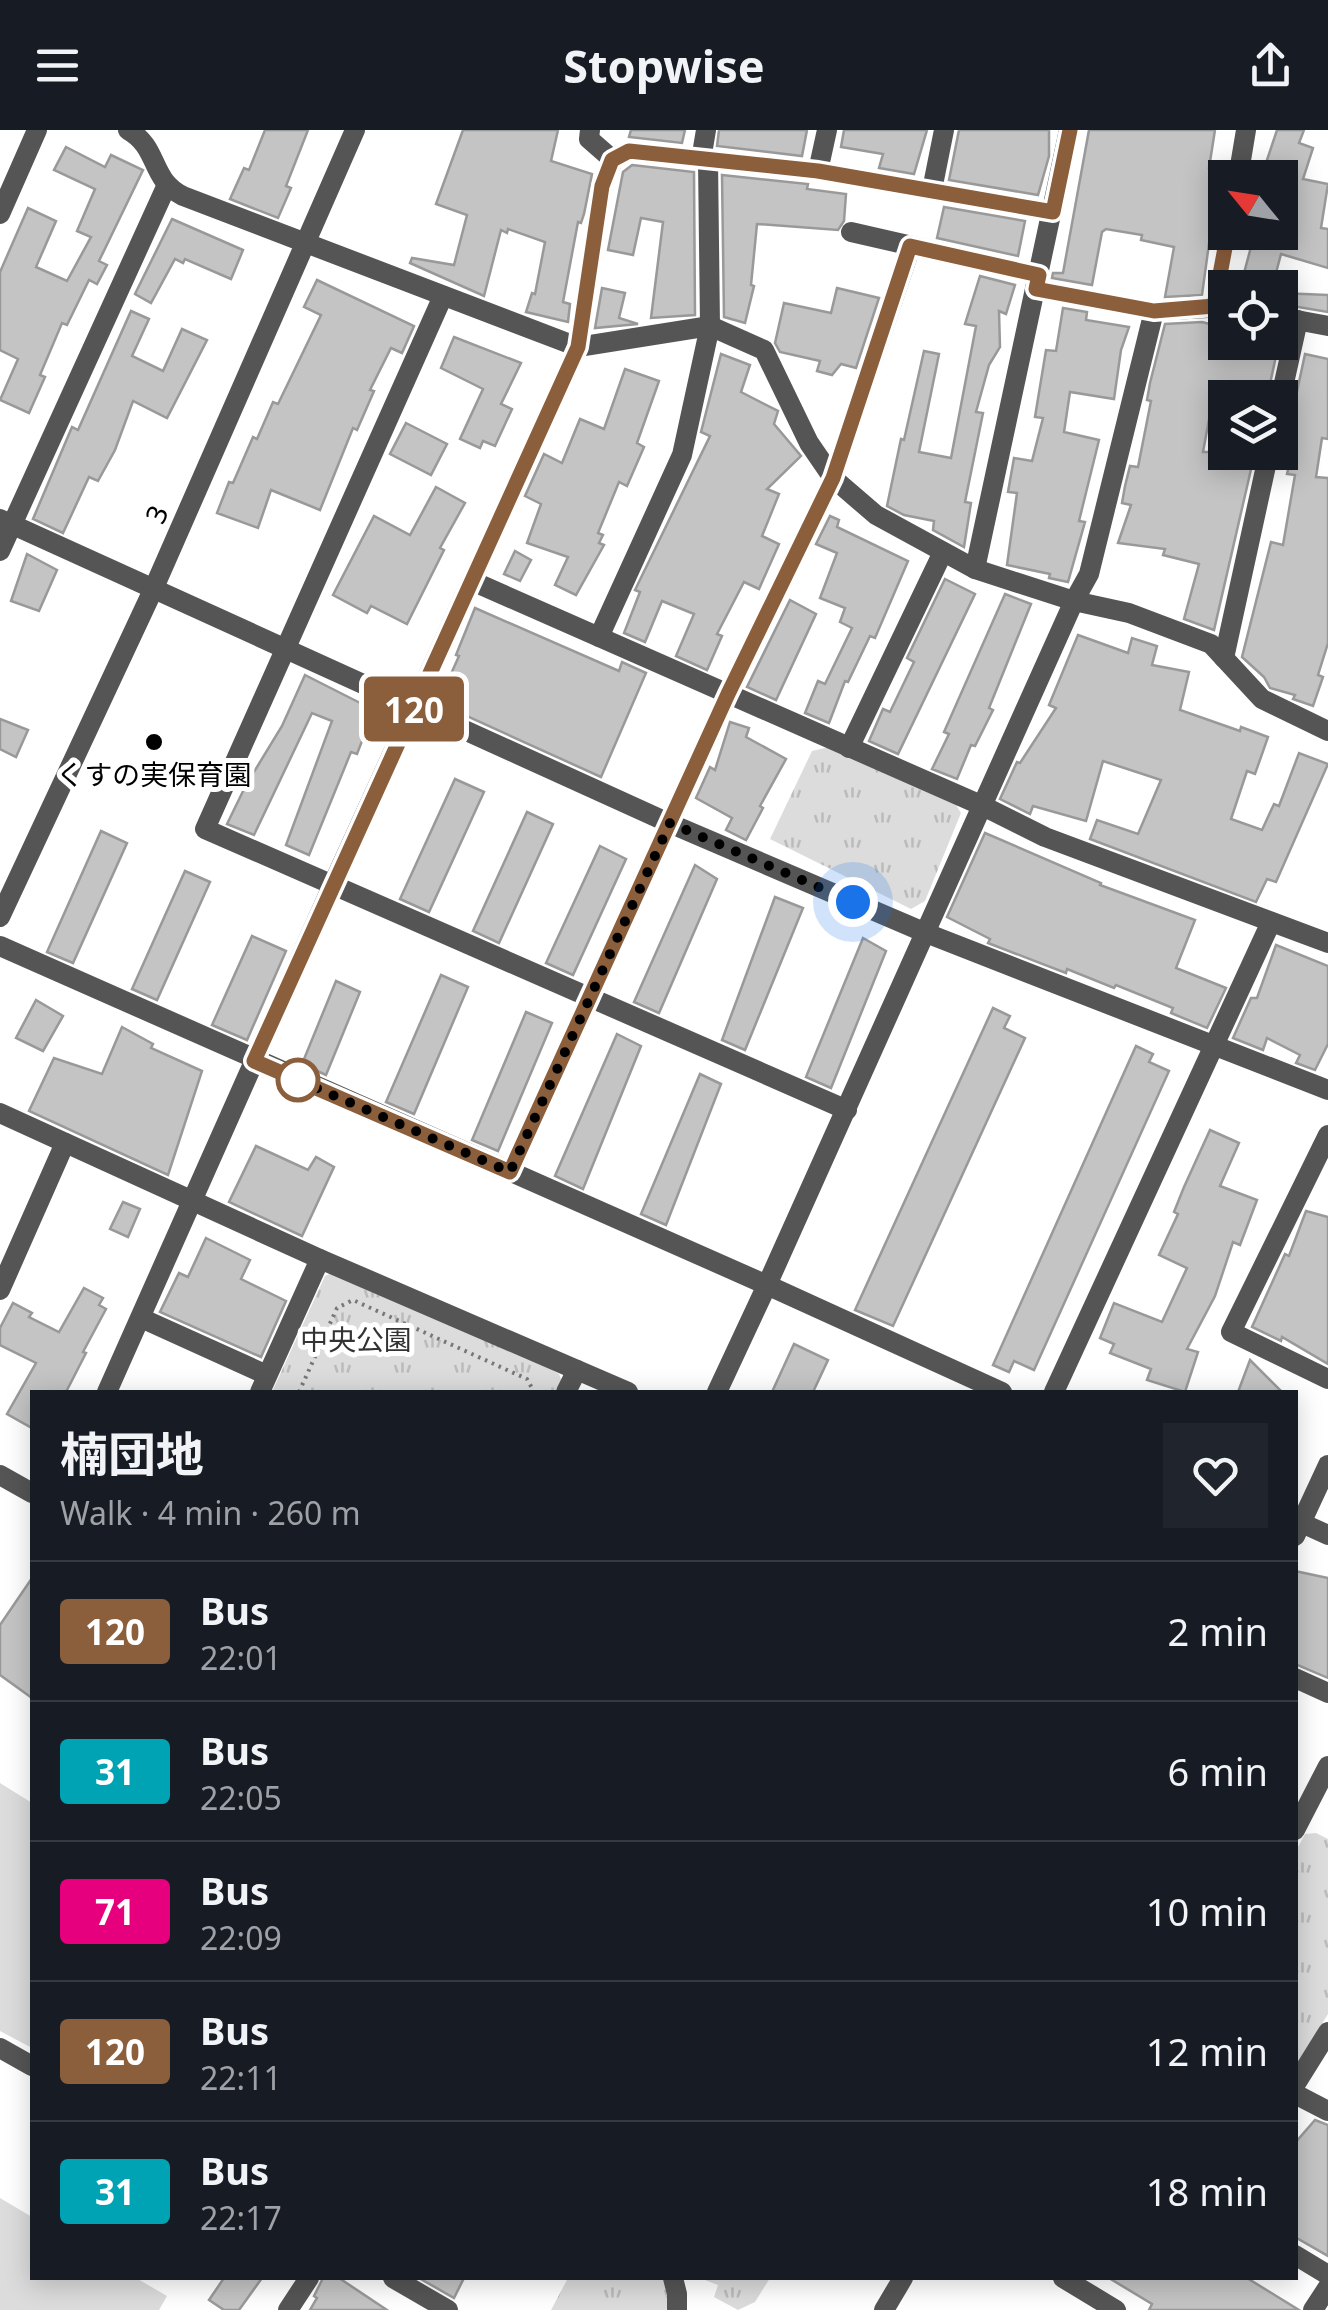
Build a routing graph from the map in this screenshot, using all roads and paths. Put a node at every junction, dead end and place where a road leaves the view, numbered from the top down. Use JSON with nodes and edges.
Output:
{"nodes":[{"id":1,"x":37,"y":130,"type":"edge"},
{"id":2,"x":356,"y":130,"type":"edge"},
{"id":3,"x":590,"y":130,"type":"edge"},
{"id":4,"x":706,"y":130,"type":"edge"},
{"id":5,"x":827,"y":130,"type":"edge"},
{"id":6,"x":944,"y":130,"type":"edge"},
{"id":7,"x":1070,"y":130,"type":"edge"},
{"id":8,"x":1246,"y":130,"type":"edge"},
{"id":9,"x":138,"y":133,"type":"edge"},
{"id":10,"x":612,"y":160,"type":"junction"},
{"id":11,"x":704,"y":160,"type":"junction"},
{"id":12,"x":1241,"y":160,"type":"edge"},
{"id":13,"x":818,"y":171,"type":"junction"},
{"id":14,"x":166,"y":188,"type":"junction"},
{"id":15,"x":932,"y":190,"type":"junction"},
{"id":16,"x":1053,"y":212,"type":"junction"},
{"id":17,"x":0,"y":214,"type":"edge"},
{"id":18,"x":851,"y":232,"type":"dead end"},
{"id":19,"x":305,"y":244,"type":"junction"},
{"id":20,"x":910,"y":246,"type":"junction"},
{"id":21,"x":1037,"y":282,"type":"junction"},
{"id":22,"x":443,"y":296,"type":"junction"},
{"id":23,"x":1208,"y":307,"type":"edge"},
{"id":24,"x":1154,"y":311,"type":"junction"},
{"id":25,"x":1298,"y":321,"type":"edge"},
{"id":26,"x":710,"y":326,"type":"junction"},
{"id":27,"x":1328,"y":326,"type":"edge"},
{"id":28,"x":578,"y":347,"type":"junction"},
{"id":29,"x":1264,"y":470,"type":"edge"},
{"id":30,"x":833,"y":478,"type":"junction"},
{"id":31,"x":6,"y":521,"type":"edge"},
{"id":32,"x":0,"y":551,"type":"edge"},
{"id":33,"x":942,"y":552,"type":"junction"},
{"id":34,"x":974,"y":569,"type":"junction"},
{"id":35,"x":472,"y":580,"type":"junction"},
{"id":36,"x":153,"y":590,"type":"junction"},
{"id":37,"x":1074,"y":601,"type":"junction"},
{"id":38,"x":600,"y":637,"type":"junction"},
{"id":39,"x":286,"y":649,"type":"junction"},
{"id":40,"x":1224,"y":658,"type":"junction"},
{"id":41,"x":728,"y":694,"type":"junction"},
{"id":42,"x":415,"y":707,"type":"junction"},
{"id":43,"x":1328,"y":731,"type":"edge"},
{"id":44,"x":849,"y":748,"type":"junction"},
{"id":45,"x":983,"y":806,"type":"junction"},
{"id":46,"x":670,"y":823,"type":"junction"},
{"id":47,"x":332,"y":884,"type":"junction"},
{"id":48,"x":0,"y":918,"type":"edge"},
{"id":49,"x":1271,"y":922,"type":"junction"},
{"id":50,"x":926,"y":933,"type":"junction"},
{"id":51,"x":1328,"y":943,"type":"edge"},
{"id":52,"x":0,"y":946,"type":"edge"},
{"id":53,"x":590,"y":997,"type":"junction"},
{"id":54,"x":1214,"y":1047,"type":"junction"},
{"id":55,"x":254,"y":1061,"type":"junction"},
{"id":56,"x":1328,"y":1090,"type":"edge"},
{"id":57,"x":847,"y":1110,"type":"junction"},
{"id":58,"x":0,"y":1114,"type":"edge"},
{"id":59,"x":1328,"y":1134,"type":"edge"},
{"id":60,"x":64,"y":1143,"type":"junction"},
{"id":61,"x":510,"y":1172,"type":"junction"},
{"id":62,"x":193,"y":1201,"type":"junction"},
{"id":63,"x":320,"y":1259,"type":"junction"},
{"id":64,"x":768,"y":1285,"type":"junction"},
{"id":65,"x":0,"y":1290,"type":"edge"},
{"id":66,"x":141,"y":1318,"type":"junction"},
{"id":67,"x":577,"y":1370,"type":"junction"},
{"id":68,"x":1328,"y":1378,"type":"edge"},
{"id":69,"x":264,"y":1384,"type":"edge"},
{"id":70,"x":108,"y":1390,"type":"edge"},
{"id":71,"x":300,"y":1390,"type":"edge"},
{"id":72,"x":533,"y":1390,"type":"edge"},
{"id":73,"x":567,"y":1390,"type":"edge"},
{"id":74,"x":623,"y":1390,"type":"edge"},
{"id":75,"x":719,"y":1390,"type":"edge"},
{"id":76,"x":998,"y":1390,"type":"edge"},
{"id":77,"x":1055,"y":1390,"type":"edge"},
{"id":78,"x":1328,"y":1465,"type":"edge"},
{"id":79,"x":0,"y":1474,"type":"edge"},
{"id":80,"x":30,"y":1493,"type":"edge"},
{"id":81,"x":1298,"y":1524,"type":"edge"},
{"id":82,"x":1298,"y":1526,"type":"edge"},
{"id":83,"x":1328,"y":1535,"type":"edge"},
{"id":84,"x":1298,"y":1679,"type":"edge"},
{"id":85,"x":1328,"y":1693,"type":"edge"},
{"id":86,"x":1328,"y":1766,"type":"edge"},
{"id":87,"x":1298,"y":1824,"type":"edge"},
{"id":88,"x":1328,"y":2032,"type":"edge"},
{"id":89,"x":0,"y":2048,"type":"edge"},
{"id":90,"x":30,"y":2065,"type":"edge"},
{"id":91,"x":1298,"y":2080,"type":"edge"},
{"id":92,"x":1298,"y":2095,"type":"edge"},
{"id":93,"x":1328,"y":2110,"type":"edge"},
{"id":94,"x":1298,"y":2257,"type":"edge"},
{"id":95,"x":1328,"y":2275,"type":"edge"},
{"id":96,"x":308,"y":2280,"type":"edge"},
{"id":97,"x":396,"y":2280,"type":"edge"},
{"id":98,"x":674,"y":2280,"type":"edge"},
{"id":99,"x":902,"y":2280,"type":"edge"},
{"id":100,"x":1066,"y":2280,"type":"edge"},
{"id":101,"x":1328,"y":2287,"type":"edge"},
{"id":102,"x":288,"y":2310,"type":"edge"},
{"id":103,"x":448,"y":2310,"type":"edge"},
{"id":104,"x":676,"y":2310,"type":"edge"},
{"id":105,"x":884,"y":2310,"type":"edge"},
{"id":106,"x":1116,"y":2310,"type":"edge"},
{"id":107,"x":1313,"y":2310,"type":"edge"}],
"edges":[{"from":1,"to":17,"type":"street"},
{"from":2,"to":19,"type":"street","name":"3"},
{"from":3,"to":10,"type":"street"},
{"from":4,"to":11,"type":"street"},
{"from":5,"to":13,"type":"street"},
{"from":6,"to":15,"type":"street"},
{"from":7,"to":16,"type":"street"},
{"from":8,"to":12,"type":"street"},
{"from":9,"to":14,"type":"street"},
{"from":10,"to":11,"type":"street"},
{"from":10,"to":28,"type":"street"},
{"from":11,"to":13,"type":"street"},
{"from":11,"to":26,"type":"street"},
{"from":13,"to":15,"type":"street"},
{"from":14,"to":19,"type":"street"},
{"from":14,"to":31,"type":"street"},
{"from":15,"to":16,"type":"street"},
{"from":16,"to":21,"type":"street"},
{"from":18,"to":20,"type":"street"},
{"from":19,"to":22,"type":"street"},
{"from":19,"to":36,"type":"street","name":"3"},
{"from":20,"to":21,"type":"street"},
{"from":20,"to":30,"type":"street"},
{"from":21,"to":24,"type":"street"},
{"from":21,"to":34,"type":"street"},
{"from":22,"to":28,"type":"street"},
{"from":22,"to":39,"type":"street"},
{"from":23,"to":24,"type":"street"},
{"from":24,"to":37,"type":"street"},
{"from":25,"to":27,"type":"street"},
{"from":26,"to":28,"type":"street"},
{"from":26,"to":30,"type":"street"},
{"from":26,"to":38,"type":"street"},
{"from":28,"to":35,"type":"street"},
{"from":29,"to":40,"type":"street"},
{"from":30,"to":33,"type":"street"},
{"from":30,"to":41,"type":"street"},
{"from":31,"to":32,"type":"street"},
{"from":31,"to":36,"type":"street"},
{"from":33,"to":34,"type":"street"},
{"from":33,"to":44,"type":"street"},
{"from":34,"to":37,"type":"street"},
{"from":35,"to":38,"type":"street"},
{"from":35,"to":42,"type":"street"},
{"from":36,"to":39,"type":"street"},
{"from":36,"to":48,"type":"street","name":"3"},
{"from":37,"to":40,"type":"street"},
{"from":37,"to":45,"type":"street"},
{"from":38,"to":41,"type":"street"},
{"from":39,"to":42,"type":"street"},
{"from":39,"to":47,"type":"street"},
{"from":40,"to":43,"type":"street"},
{"from":41,"to":44,"type":"street"},
{"from":41,"to":46,"type":"street"},
{"from":42,"to":46,"type":"street"},
{"from":42,"to":47,"type":"street"},
{"from":44,"to":45,"type":"street"},
{"from":45,"to":49,"type":"street"},
{"from":45,"to":50,"type":"street"},
{"from":46,"to":50,"type":"street"},
{"from":46,"to":53,"type":"street"},
{"from":47,"to":53,"type":"street"},
{"from":47,"to":55,"type":"street"},
{"from":49,"to":51,"type":"street"},
{"from":49,"to":54,"type":"street"},
{"from":50,"to":54,"type":"street"},
{"from":50,"to":57,"type":"street"},
{"from":52,"to":55,"type":"street"},
{"from":53,"to":57,"type":"street"},
{"from":53,"to":61,"type":"street"},
{"from":54,"to":56,"type":"street"},
{"from":54,"to":77,"type":"street"},
{"from":55,"to":61,"type":"street"},
{"from":55,"to":62,"type":"street"},
{"from":57,"to":64,"type":"street"},
{"from":58,"to":60,"type":"street"},
{"from":59,"to":68,"type":"street"},
{"from":60,"to":62,"type":"street"},
{"from":60,"to":65,"type":"street"},
{"from":61,"to":64,"type":"street"},
{"from":62,"to":63,"type":"street"},
{"from":62,"to":66,"type":"street"},
{"from":63,"to":67,"type":"street"},
{"from":63,"to":69,"type":"street"},
{"from":64,"to":75,"type":"street"},
{"from":64,"to":76,"type":"street"},
{"from":66,"to":69,"type":"street"},
{"from":66,"to":70,"type":"street"},
{"from":67,"to":73,"type":"street"},
{"from":67,"to":74,"type":"street"},
{"from":71,"to":72,"type":"path"},
{"from":78,"to":81,"type":"street"},
{"from":79,"to":80,"type":"street"},
{"from":82,"to":83,"type":"street"},
{"from":84,"to":85,"type":"street"},
{"from":86,"to":87,"type":"street"},
{"from":88,"to":91,"type":"street"},
{"from":89,"to":90,"type":"street"},
{"from":92,"to":93,"type":"street"},
{"from":94,"to":95,"type":"street"},
{"from":96,"to":102,"type":"street"},
{"from":97,"to":103,"type":"street"},
{"from":98,"to":104,"type":"street"},
{"from":99,"to":105,"type":"street"},
{"from":100,"to":106,"type":"street"},
{"from":101,"to":107,"type":"street"}]}
